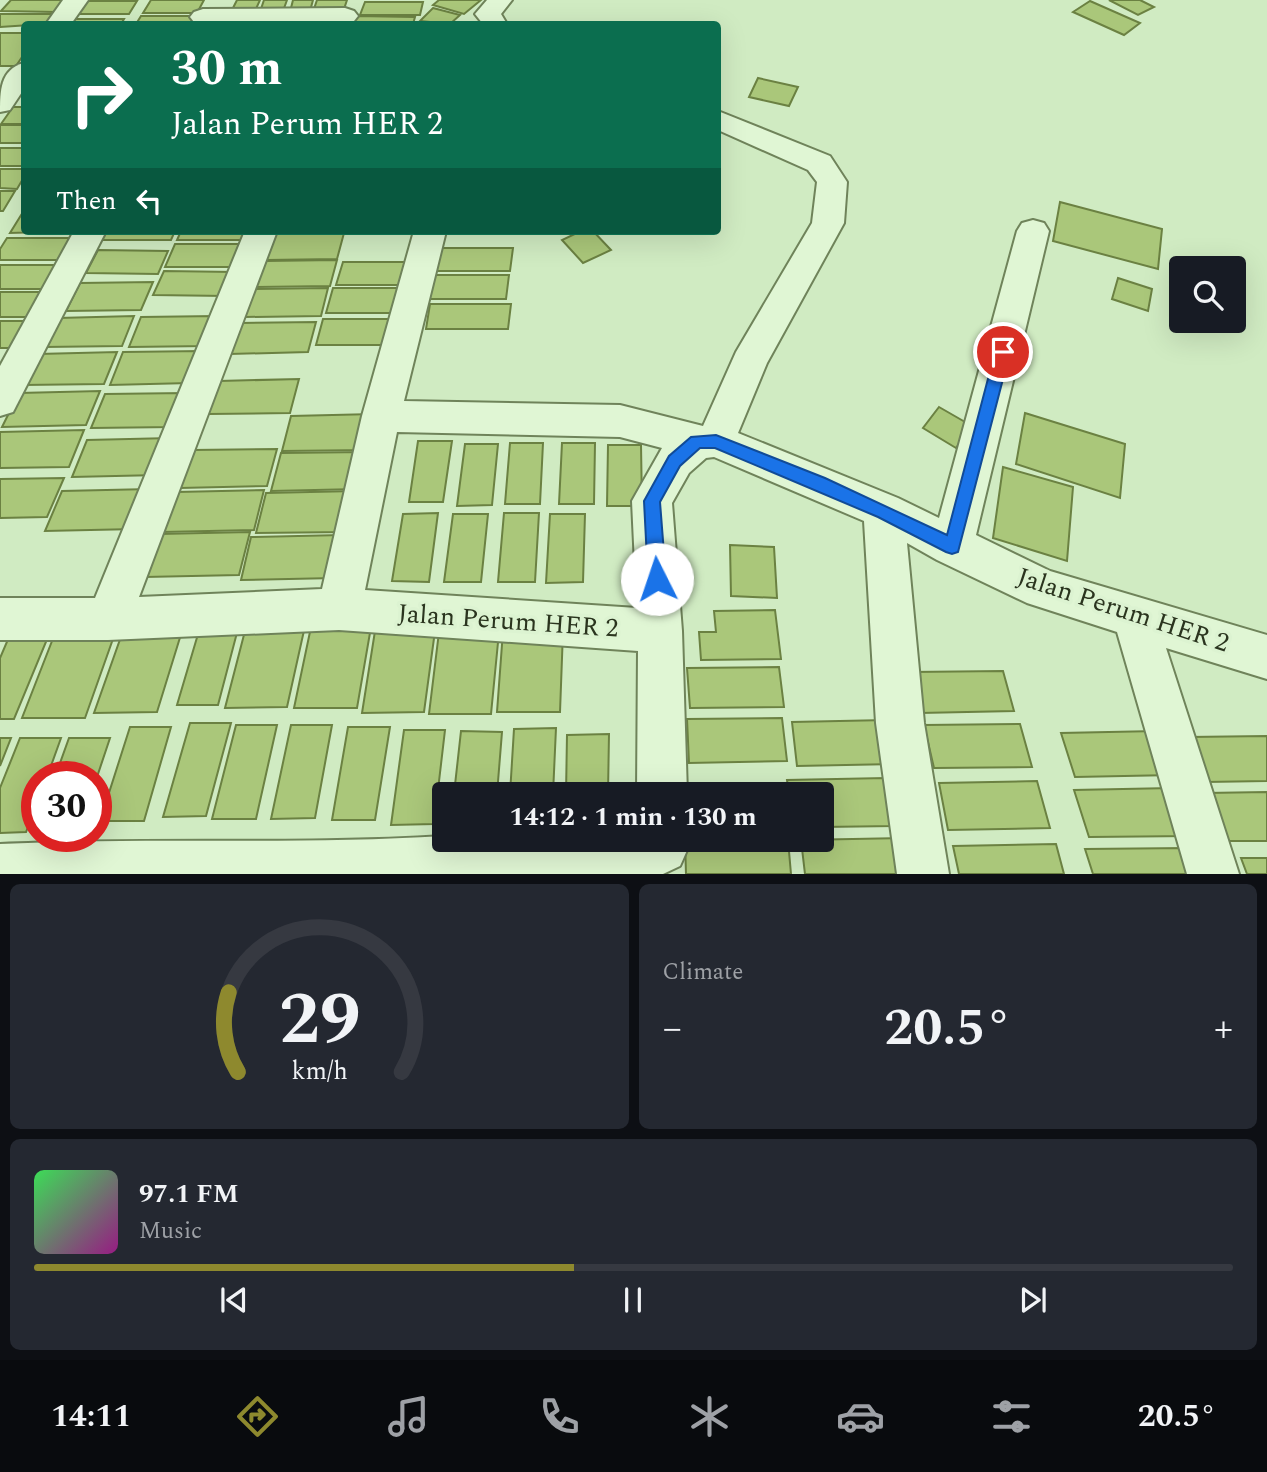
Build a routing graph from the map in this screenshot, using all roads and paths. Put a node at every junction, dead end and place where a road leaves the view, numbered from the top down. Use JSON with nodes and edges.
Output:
{"nodes":[{"id":1,"x":76,"y":0,"type":"edge"},
{"id":2,"x":500,"y":0,"type":"edge"},
{"id":3,"x":205,"y":14,"type":"edge"},
{"id":4,"x":349,"y":14,"type":"edge"},
{"id":5,"x":60,"y":21,"type":"edge"},
{"id":6,"x":493,"y":21,"type":"edge"},
{"id":7,"x":21,"y":75,"type":"edge"},
{"id":8,"x":0,"y":104,"type":"edge"},
{"id":9,"x":721,"y":121,"type":"edge"},
{"id":10,"x":1033,"y":230,"type":"dead end"},
{"id":11,"x":88,"y":235,"type":"edge"},
{"id":12,"x":259,"y":235,"type":"edge"},
{"id":13,"x":429,"y":235,"type":"edge"},
{"id":14,"x":0,"y":401,"type":"edge"},
{"id":15,"x":382,"y":416,"type":"junction"},
{"id":16,"x":706,"y":442,"type":"junction"},
{"id":17,"x":884,"y":511,"type":"junction"},
{"id":18,"x":952,"y":547,"type":"junction"},
{"id":19,"x":339,"y":609,"type":"junction"},
{"id":20,"x":1133,"y":617,"type":"junction"},
{"id":21,"x":0,"y":619,"type":"edge"},
{"id":22,"x":108,"y":620,"type":"junction"},
{"id":23,"x":660,"y":631,"type":"junction"},
{"id":24,"x":1267,"y":657,"type":"edge"},
{"id":25,"x":662,"y":782,"type":"edge"},
{"id":26,"x":662,"y":854,"type":"edge"},
{"id":27,"x":110,"y":869,"type":"edge"},
{"id":28,"x":388,"y":869,"type":"edge"},
{"id":29,"x":0,"y":870,"type":"edge"},
{"id":30,"x":923,"y":873,"type":"edge"},
{"id":31,"x":1213,"y":873,"type":"edge"}],
"edges":[{"from":1,"to":5,"type":"street"},
{"from":2,"to":6,"type":"street"},
{"from":3,"to":4,"type":"street"},
{"from":7,"to":8,"type":"street"},
{"from":9,"to":16,"type":"street"},
{"from":10,"to":18,"type":"street"},
{"from":11,"to":14,"type":"street"},
{"from":12,"to":22,"type":"street"},
{"from":13,"to":15,"type":"street"},
{"from":15,"to":16,"type":"street","name":"Jalan Perum HER 2"},
{"from":15,"to":19,"type":"street"},
{"from":16,"to":17,"type":"street","name":"Jalan Perum HER 2"},
{"from":16,"to":23,"type":"street"},
{"from":17,"to":18,"type":"street","name":"Jalan Perum HER 2"},
{"from":17,"to":30,"type":"street"},
{"from":18,"to":20,"type":"street","name":"Jalan Perum HER 2"},
{"from":19,"to":22,"type":"street","name":"Jalan Perum HER 2"},
{"from":19,"to":23,"type":"street","name":"Jalan Perum HER 2"},
{"from":20,"to":24,"type":"street","name":"Jalan Perum HER 2"},
{"from":20,"to":31,"type":"street"},
{"from":21,"to":22,"type":"street","name":"Jalan Perum HER 2"},
{"from":23,"to":25,"type":"street"},
{"from":26,"to":28,"type":"street"},
{"from":27,"to":28,"type":"street"},
{"from":27,"to":29,"type":"street"}]}
